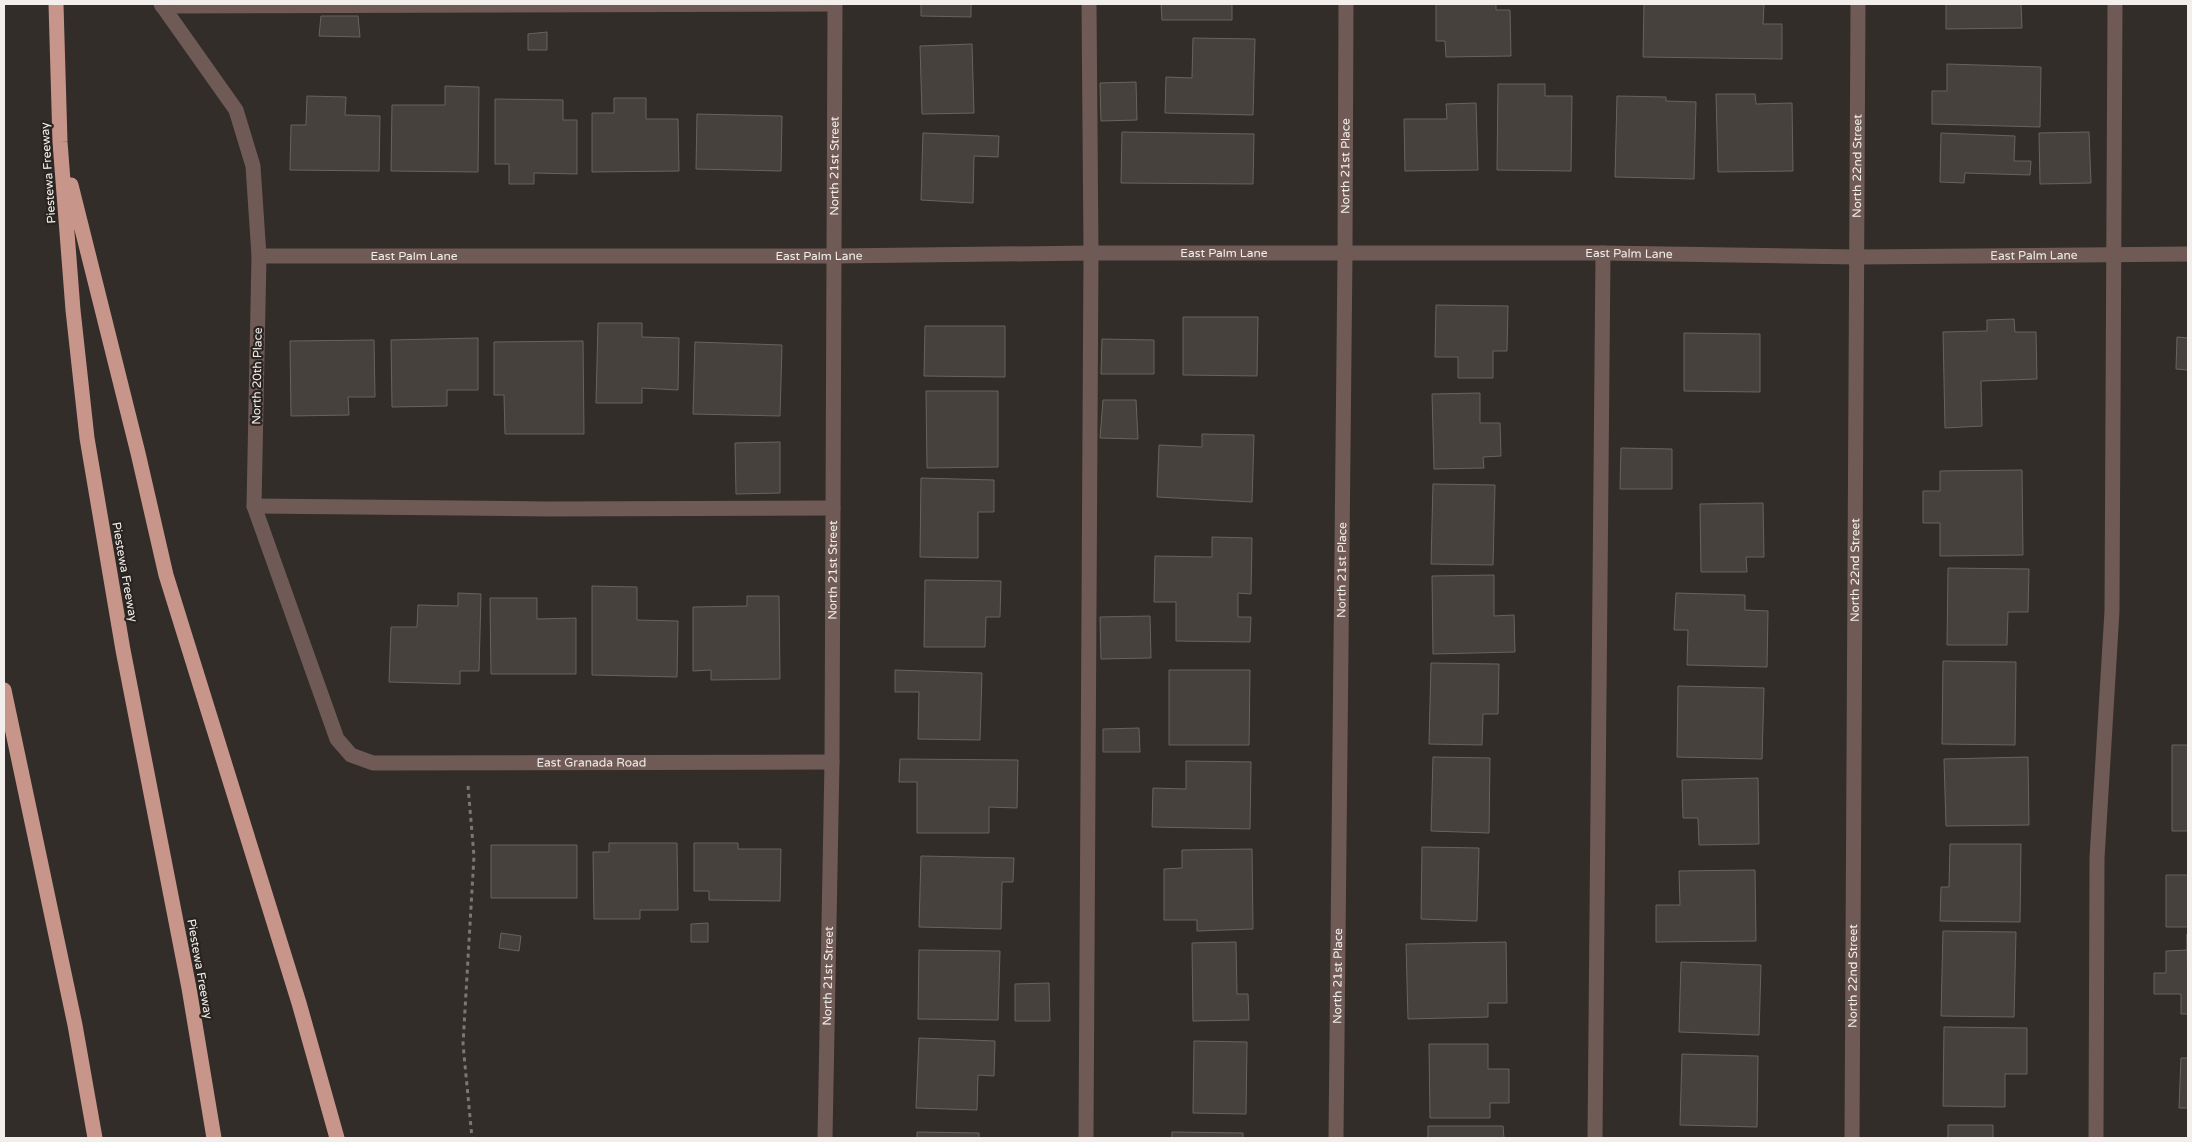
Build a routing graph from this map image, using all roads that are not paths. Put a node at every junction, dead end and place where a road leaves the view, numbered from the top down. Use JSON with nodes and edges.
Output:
{"nodes":[{"id":1,"x":56,"y":4,"type":"edge"},
{"id":2,"x":835,"y":4,"type":"edge"},
{"id":3,"x":1089,"y":4,"type":"edge"},
{"id":4,"x":1346,"y":4,"type":"edge"},
{"id":5,"x":1858,"y":4,"type":"edge"},
{"id":6,"x":2115,"y":4,"type":"edge"},
{"id":7,"x":161,"y":5,"type":"edge"},
{"id":8,"x":60,"y":142,"type":"junction"},
{"id":9,"x":1091,"y":253,"type":"junction"},
{"id":10,"x":1603,"y":253,"type":"junction"},
{"id":11,"x":1346,"y":254,"type":"junction"},
{"id":12,"x":2113,"y":254,"type":"junction"},
{"id":13,"x":2188,"y":254,"type":"edge"},
{"id":14,"x":259,"y":256,"type":"junction"},
{"id":15,"x":835,"y":256,"type":"junction"},
{"id":16,"x":1857,"y":257,"type":"junction"},
{"id":17,"x":254,"y":506,"type":"junction"},
{"id":18,"x":834,"y":508,"type":"junction"},
{"id":19,"x":4,"y":690,"type":"edge"},
{"id":20,"x":351,"y":755,"type":"joint"},
{"id":21,"x":832,"y":762,"type":"junction"},
{"id":22,"x":95,"y":1138,"type":"edge"},
{"id":23,"x":214,"y":1138,"type":"edge"},
{"id":24,"x":337,"y":1138,"type":"edge"},
{"id":25,"x":825,"y":1138,"type":"edge"},
{"id":26,"x":1086,"y":1138,"type":"edge"},
{"id":27,"x":1336,"y":1138,"type":"edge"},
{"id":28,"x":1595,"y":1138,"type":"edge"},
{"id":29,"x":1852,"y":1138,"type":"edge"},
{"id":30,"x":2096,"y":1138,"type":"edge"}],
"edges":[{"from":1,"to":8,"type":"highway","name":"Piestewa Freeway"},
{"from":2,"to":7,"type":"street"},
{"from":2,"to":15,"type":"street","name":"North 21st Street"},
{"from":3,"to":9,"type":"street"},
{"from":4,"to":11,"type":"street","name":"North 21st Place"},
{"from":5,"to":16,"type":"street","name":"North 22nd Street"},
{"from":6,"to":12,"type":"street"},
{"from":7,"to":14,"type":"street","name":"North 20th Place"},
{"from":8,"to":23,"type":"highway","name":"Piestewa Freeway"},
{"from":8,"to":24,"type":"highway"},
{"from":9,"to":11,"type":"street","name":"East Palm Lane"},
{"from":9,"to":15,"type":"street","name":"East Palm Lane"},
{"from":9,"to":26,"type":"street"},
{"from":10,"to":11,"type":"street","name":"East Palm Lane"},
{"from":10,"to":16,"type":"street","name":"East Palm Lane"},
{"from":10,"to":28,"type":"street"},
{"from":11,"to":27,"type":"street","name":"North 21st Place"},
{"from":12,"to":13,"type":"street","name":"East Palm Lane"},
{"from":12,"to":16,"type":"street","name":"East Palm Lane"},
{"from":12,"to":30,"type":"street"},
{"from":14,"to":15,"type":"street","name":"East Palm Lane"},
{"from":14,"to":17,"type":"street","name":"North 20th Place"},
{"from":15,"to":18,"type":"street","name":"North 21st Street"},
{"from":16,"to":29,"type":"street","name":"North 22nd Street"},
{"from":17,"to":18,"type":"street"},
{"from":17,"to":20,"type":"street","name":"North 20th Place"},
{"from":18,"to":21,"type":"street","name":"North 21st Street"},
{"from":19,"to":22,"type":"highway"},
{"from":20,"to":21,"type":"street","name":"East Granada Road"},
{"from":21,"to":25,"type":"street","name":"North 21st Street"}]}
